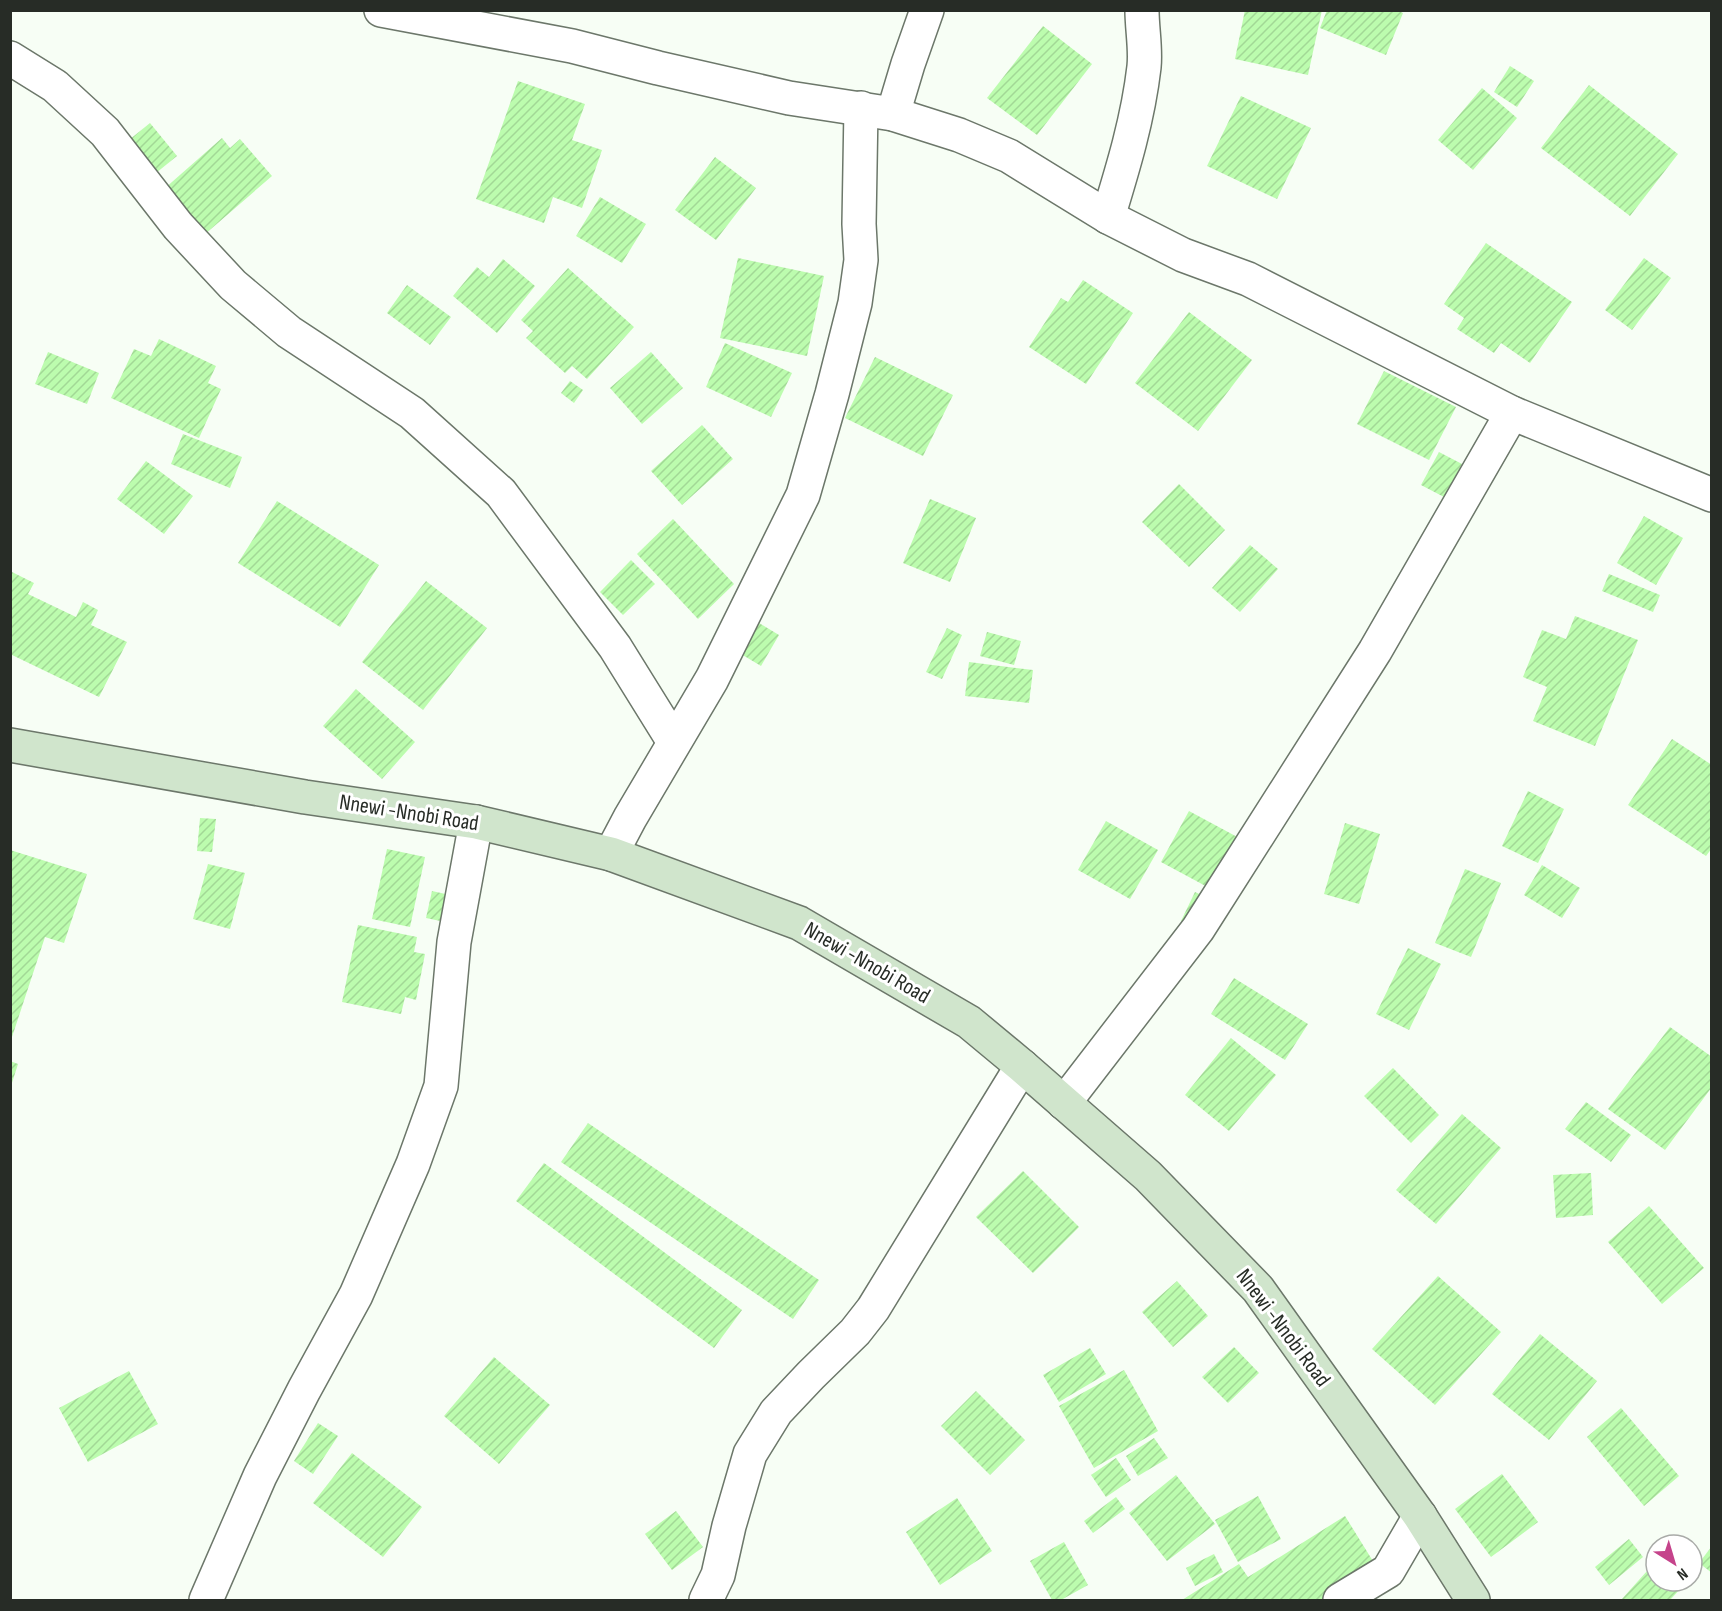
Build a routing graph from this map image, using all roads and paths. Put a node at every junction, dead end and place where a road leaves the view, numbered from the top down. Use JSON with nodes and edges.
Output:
{"nodes":[{"id":1,"x":381,"y":10,"type":"edge"},
{"id":2,"x":927,"y":10,"type":"edge"},
{"id":3,"x":1142,"y":10,"type":"edge"},
{"id":4,"x":10,"y":58,"type":"edge"},
{"id":5,"x":861,"y":108,"type":"junction"},
{"id":6,"x":893,"y":114,"type":"junction"},
{"id":7,"x":1108,"y":217,"type":"junction"},
{"id":8,"x":1512,"y":413,"type":"junction"},
{"id":9,"x":1708,"y":485,"type":"edge"},
{"id":10,"x":675,"y":742,"type":"junction"},
{"id":11,"x":10,"y":745,"type":"edge"},
{"id":12,"x":476,"y":822,"type":"junction"},
{"id":13,"x":610,"y":854,"type":"junction"},
{"id":14,"x":1022,"y":1066,"type":"junction"},
{"id":15,"x":1064,"y":1103,"type":"junction"},
{"id":16,"x":1420,"y":1516,"type":"junction"},
{"id":17,"x":206,"y":1600,"type":"edge"},
{"id":18,"x":706,"y":1600,"type":"edge"},
{"id":19,"x":1340,"y":1600,"type":"edge"},
{"id":20,"x":1473,"y":1600,"type":"edge"}],
"edges":[{"from":1,"to":5,"type":"street"},
{"from":2,"to":6,"type":"street"},
{"from":3,"to":7,"type":"street"},
{"from":4,"to":10,"type":"street"},
{"from":5,"to":6,"type":"street"},
{"from":5,"to":10,"type":"street"},
{"from":6,"to":7,"type":"street"},
{"from":7,"to":8,"type":"street"},
{"from":8,"to":9,"type":"street"},
{"from":8,"to":15,"type":"street"},
{"from":10,"to":13,"type":"street"},
{"from":11,"to":12,"type":"main road","name":"Nnewi -Nnobi Road"},
{"from":12,"to":13,"type":"main road","name":"Nnewi -Nnobi Road"},
{"from":12,"to":17,"type":"street"},
{"from":13,"to":14,"type":"main road","name":"Nnewi -Nnobi Road"},
{"from":14,"to":15,"type":"main road","name":"Nnewi -Nnobi Road"},
{"from":14,"to":18,"type":"street"},
{"from":15,"to":16,"type":"main road","name":"Nnewi -Nnobi Road"},
{"from":16,"to":19,"type":"street"},
{"from":16,"to":20,"type":"main road","name":"Nnewi -Nnobi Road"}]}
